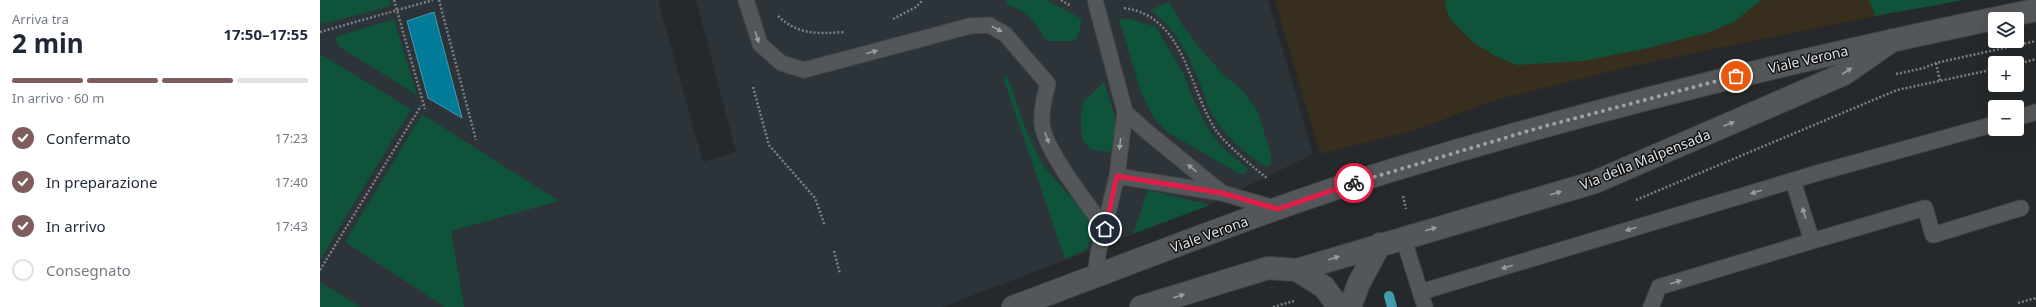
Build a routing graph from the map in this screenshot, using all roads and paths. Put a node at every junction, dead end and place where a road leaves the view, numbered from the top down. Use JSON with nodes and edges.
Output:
{"nodes":[{"id":1,"x":394,"y":0,"type":"edge"},
{"id":2,"x":433,"y":0,"type":"edge"},
{"id":3,"x":439,"y":0,"type":"edge"},
{"id":4,"x":746,"y":0,"type":"edge"},
{"id":5,"x":923,"y":0,"type":"edge"},
{"id":6,"x":1061,"y":0,"type":"edge"},
{"id":7,"x":1095,"y":0,"type":"edge"},
{"id":8,"x":1074,"y":8,"type":"dead end"},
{"id":9,"x":1123,"y":8,"type":"dead end"},
{"id":10,"x":397,"y":10,"type":"junction"},
{"id":11,"x":2036,"y":10,"type":"edge"},
{"id":12,"x":776,"y":14,"type":"dead end"},
{"id":13,"x":886,"y":21,"type":"dead end"},
{"id":14,"x":850,"y":30,"type":"dead end"},
{"id":15,"x":320,"y":32,"type":"edge"},
{"id":16,"x":1894,"y":39,"type":"junction"},
{"id":17,"x":1934,"y":57,"type":"dead end"},
{"id":18,"x":2036,"y":60,"type":"edge"},
{"id":19,"x":2024,"y":63,"type":"edge"},
{"id":20,"x":1988,"y":71,"type":"edge"},
{"id":21,"x":1940,"y":81,"type":"junction"},
{"id":22,"x":753,"y":87,"type":"dead end"},
{"id":23,"x":421,"y":106,"type":"dead end"},
{"id":24,"x":425,"y":109,"type":"dead end"},
{"id":25,"x":1125,"y":112,"type":"junction"},
{"id":26,"x":2036,"y":112,"type":"edge"},
{"id":27,"x":2024,"y":116,"type":"edge"},
{"id":28,"x":1988,"y":126,"type":"edge"},
{"id":29,"x":476,"y":140,"type":"dead end"},
{"id":30,"x":1253,"y":166,"type":"dead end"},
{"id":31,"x":1117,"y":176,"type":"junction"},
{"id":32,"x":1793,"y":181,"type":"junction"},
{"id":33,"x":1222,"y":193,"type":"junction"},
{"id":34,"x":1632,"y":201,"type":"dead end"},
{"id":35,"x":2021,"y":208,"type":"dead end"},
{"id":36,"x":1278,"y":209,"type":"junction"},
{"id":37,"x":825,"y":226,"type":"dead end"},
{"id":38,"x":1105,"y":229,"type":"junction"},
{"id":39,"x":1403,"y":238,"type":"junction"},
{"id":40,"x":1812,"y":241,"type":"junction"},
{"id":41,"x":1380,"y":244,"type":"junction"},
{"id":42,"x":834,"y":251,"type":"dead end"},
{"id":43,"x":320,"y":270,"type":"edge"},
{"id":44,"x":1297,"y":270,"type":"junction"},
{"id":45,"x":840,"y":274,"type":"dead end"},
{"id":46,"x":1095,"y":276,"type":"junction"},
{"id":47,"x":1421,"y":292,"type":"junction"},
{"id":48,"x":2036,"y":298,"type":"edge"},
{"id":49,"x":2018,"y":303,"type":"dead end"},
{"id":50,"x":1013,"y":307,"type":"edge"},
{"id":51,"x":1141,"y":307,"type":"edge"},
{"id":52,"x":1339,"y":307,"type":"edge"},
{"id":53,"x":1350,"y":307,"type":"edge"},
{"id":54,"x":1425,"y":307,"type":"edge"},
{"id":55,"x":1651,"y":307,"type":"edge"}],
"edges":[{"from":1,"to":10,"type":"path"},
{"from":2,"to":10,"type":"path"},
{"from":3,"to":29,"type":"path"},
{"from":4,"to":38,"type":"lane","one_way":true},
{"from":5,"to":13,"type":"path"},
{"from":6,"to":8,"type":"path"},
{"from":7,"to":25,"type":"lane","bridge":true},
{"from":9,"to":30,"type":"path"},
{"from":10,"to":15,"type":"path"},
{"from":10,"to":24,"type":"path"},
{"from":11,"to":16,"type":"main road","name":"Viale Verona"},
{"from":12,"to":14,"type":"path"},
{"from":16,"to":36,"type":"main road","name":"Viale Verona"},
{"from":39,"to":16,"type":"main road","name":"Via della Malpensada","one_way":true},
{"from":17,"to":21,"type":"path"},
{"from":18,"to":19,"type":"path"},
{"from":20,"to":21,"type":"path"},
{"from":21,"to":34,"type":"path"},
{"from":22,"to":37,"type":"path"},
{"from":23,"to":43,"type":"path"},
{"from":25,"to":31,"type":"lane","one_way":true},
{"from":33,"to":25,"type":"lane","one_way":true},
{"from":26,"to":27,"type":"lane"},
{"from":28,"to":32,"type":"lane"},
{"from":31,"to":33,"type":"lane"},
{"from":31,"to":38,"type":"lane"},
{"from":40,"to":32,"type":"lane","one_way":true},
{"from":32,"to":47,"type":"lane","one_way":true},
{"from":33,"to":36,"type":"lane"},
{"from":35,"to":40,"type":"lane"},
{"from":36,"to":46,"type":"main road","name":"Viale Verona"},
{"from":38,"to":46,"type":"lane"},
{"from":39,"to":41,"type":"main road","name":"Via della Malpensada"},
{"from":39,"to":47,"type":"lane"},
{"from":55,"to":40,"type":"lane","one_way":true},
{"from":44,"to":41,"type":"main road","name":"Via della Malpensada","one_way":true},
{"from":41,"to":53,"type":"main road"},
{"from":42,"to":45,"type":"path"},
{"from":51,"to":44,"type":"main road","name":"Via della Malpensada","one_way":true},
{"from":44,"to":52,"type":"main road","name":"Via della Malpensada"},
{"from":46,"to":50,"type":"main road","name":"Viale Verona"},
{"from":47,"to":54,"type":"lane"},
{"from":48,"to":49,"type":"path"}]}
